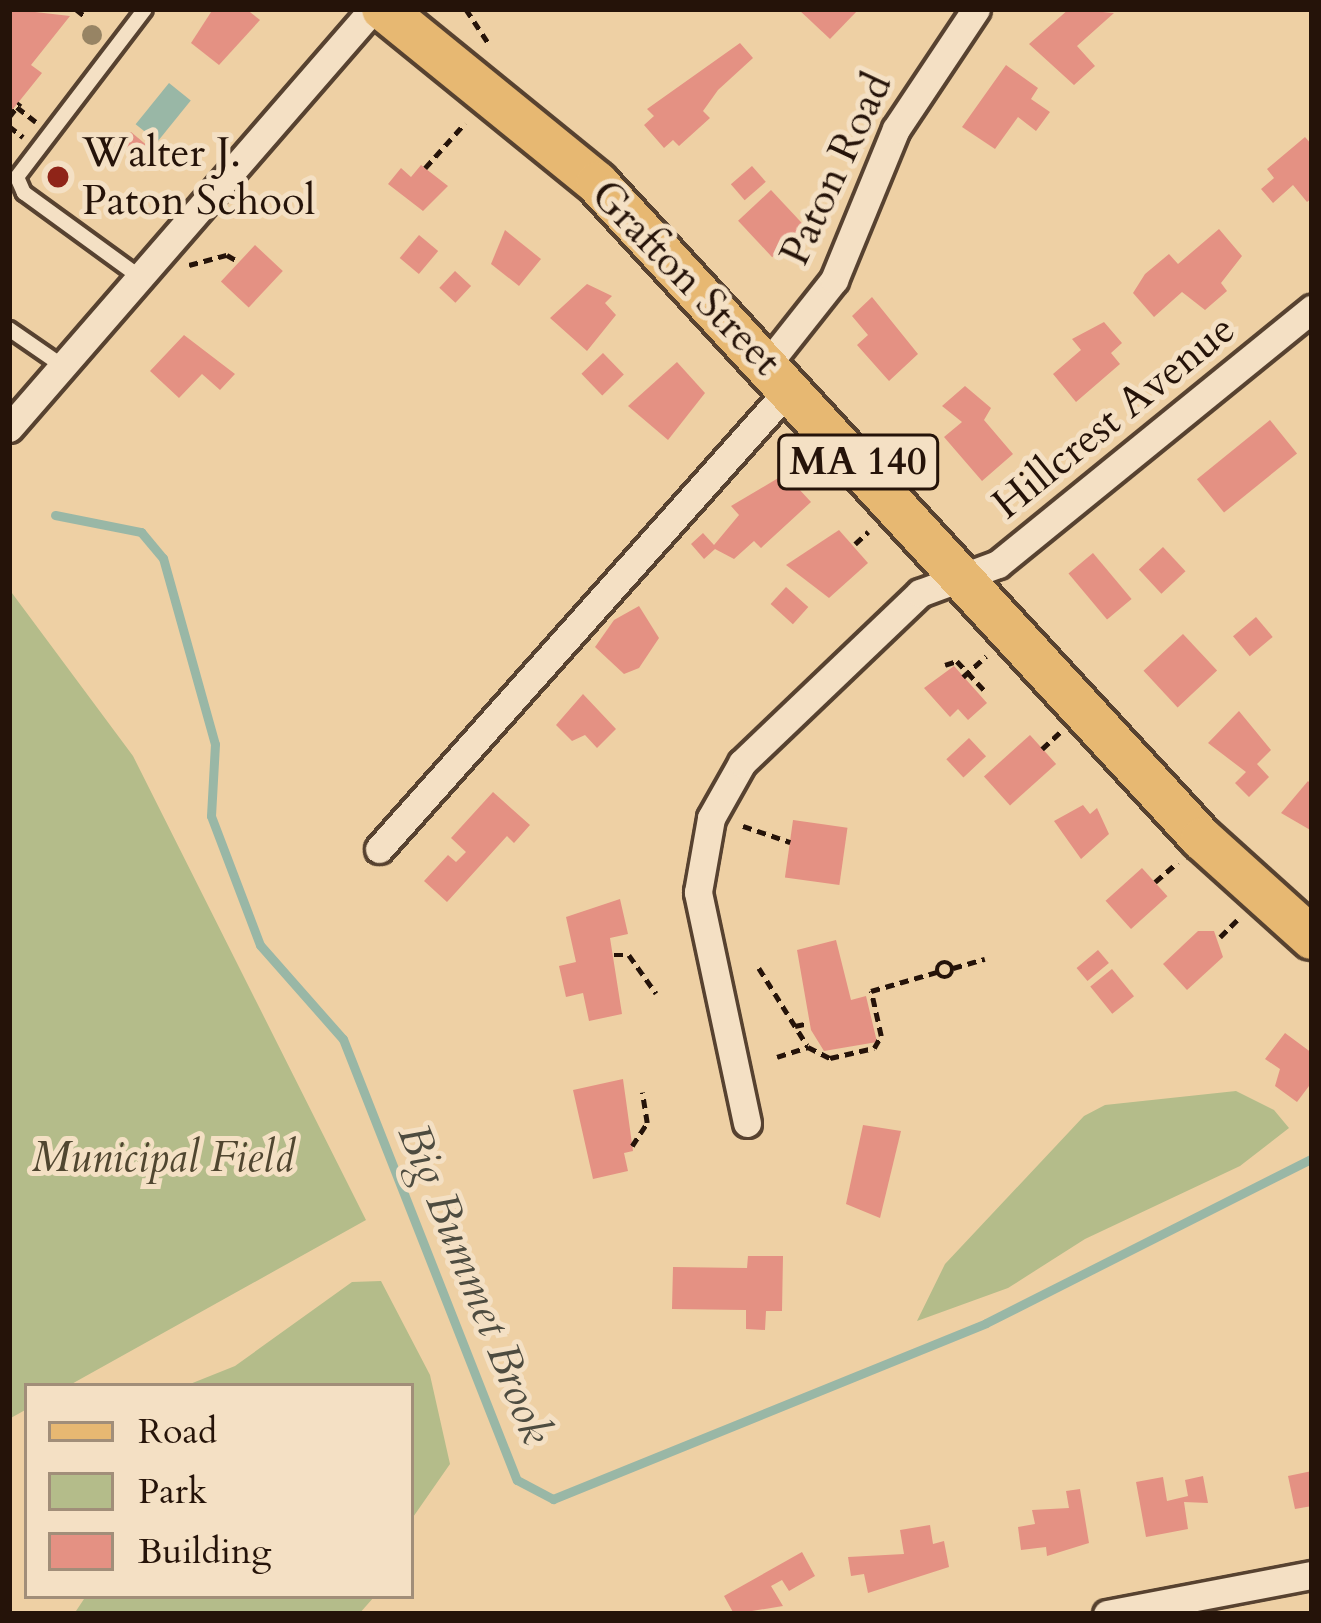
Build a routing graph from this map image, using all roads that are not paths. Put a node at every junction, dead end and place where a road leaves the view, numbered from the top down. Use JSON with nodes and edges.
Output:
{"nodes":[{"id":1,"x":146,"y":9,"type":"edge"},
{"id":2,"x":373,"y":9,"type":"edge"},
{"id":3,"x":382,"y":9,"type":"edge"},
{"id":4,"x":976,"y":9,"type":"edge"},
{"id":5,"x":17,"y":194,"type":"edge"},
{"id":6,"x":137,"y":275,"type":"junction"},
{"id":7,"x":1312,"y":309,"type":"edge"},
{"id":8,"x":9,"y":329,"type":"edge"},
{"id":9,"x":61,"y":365,"type":"junction"},
{"id":10,"x":780,"y":374,"type":"junction"},
{"id":11,"x":9,"y":428,"type":"edge"},
{"id":12,"x":962,"y":580,"type":"junction"},
{"id":13,"x":379,"y":849,"type":"dead end"},
{"id":14,"x":1312,"y":938,"type":"edge"},
{"id":15,"x":747,"y":1124,"type":"dead end"},
{"id":16,"x":1312,"y":1575,"type":"edge"},
{"id":17,"x":1107,"y":1614,"type":"edge"}],
"edges":[{"from":1,"to":5,"type":"lane"},
{"from":2,"to":6,"type":"street"},
{"from":3,"to":10,"type":"main road","name":"Grafton Street","number":"MA 140"},
{"from":4,"to":10,"type":"street","name":"Paton Road"},
{"from":5,"to":6,"type":"lane"},
{"from":6,"to":9,"type":"street"},
{"from":7,"to":12,"type":"street","name":"Hillcrest Avenue"},
{"from":8,"to":9,"type":"lane"},
{"from":9,"to":11,"type":"street"},
{"from":10,"to":12,"type":"main road","name":"Grafton Street","number":"MA 140"},
{"from":10,"to":13,"type":"street","name":"Paton Road"},
{"from":12,"to":14,"type":"main road","name":"Grafton Street","number":"MA 140"},
{"from":12,"to":15,"type":"street","name":"Hillcrest Avenue"},
{"from":16,"to":17,"type":"street"}]}
